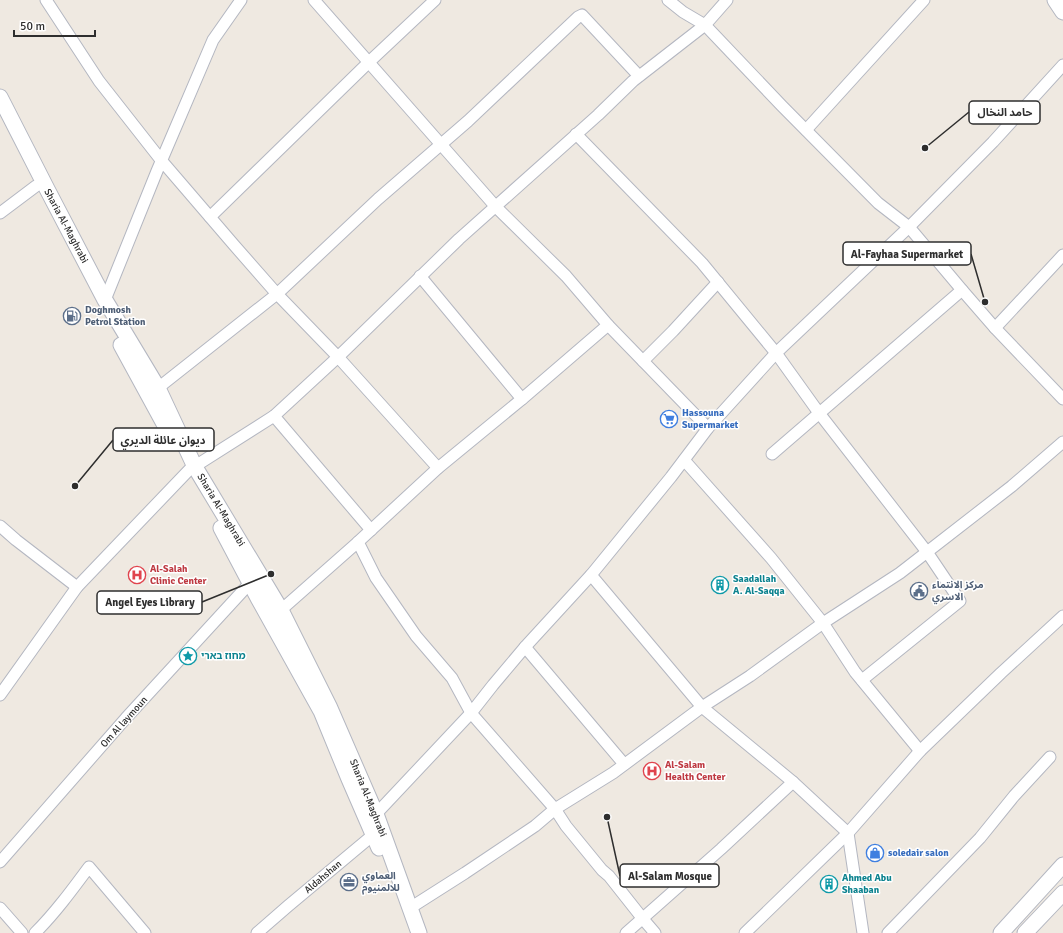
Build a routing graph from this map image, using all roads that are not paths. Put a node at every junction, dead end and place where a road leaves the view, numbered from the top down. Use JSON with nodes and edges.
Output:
{"nodes":[{"id":1,"x":46,"y":0,"type":"edge"},
{"id":2,"x":241,"y":0,"type":"edge"},
{"id":3,"x":314,"y":0,"type":"edge"},
{"id":4,"x":435,"y":0,"type":"edge"},
{"id":5,"x":668,"y":0,"type":"edge"},
{"id":6,"x":727,"y":0,"type":"edge"},
{"id":7,"x":924,"y":0,"type":"edge"},
{"id":8,"x":1055,"y":0,"type":"edge"},
{"id":9,"x":1063,"y":12,"type":"edge"},
{"id":10,"x":705,"y":25,"type":"junction"},
{"id":11,"x":369,"y":62,"type":"junction"},
{"id":12,"x":1063,"y":65,"type":"edge"},
{"id":13,"x":639,"y":76,"type":"junction"},
{"id":14,"x":0,"y":97,"type":"edge"},
{"id":15,"x":0,"y":118,"type":"edge"},
{"id":16,"x":806,"y":130,"type":"junction"},
{"id":17,"x":576,"y":134,"type":"junction"},
{"id":18,"x":440,"y":145,"type":"junction"},
{"id":19,"x":161,"y":160,"type":"junction"},
{"id":20,"x":36,"y":186,"type":"junction"},
{"id":21,"x":496,"y":206,"type":"junction"},
{"id":22,"x":0,"y":213,"type":"edge"},
{"id":23,"x":210,"y":218,"type":"junction"},
{"id":24,"x":909,"y":227,"type":"junction"},
{"id":25,"x":1063,"y":256,"type":"edge"},
{"id":26,"x":420,"y":276,"type":"junction"},
{"id":27,"x":718,"y":282,"type":"junction"},
{"id":28,"x":962,"y":290,"type":"junction"},
{"id":29,"x":277,"y":294,"type":"junction"},
{"id":30,"x":105,"y":300,"type":"junction"},
{"id":31,"x":608,"y":325,"type":"junction"},
{"id":32,"x":995,"y":328,"type":"junction"},
{"id":33,"x":776,"y":353,"type":"junction"},
{"id":34,"x":338,"y":357,"type":"junction"},
{"id":35,"x":643,"y":361,"type":"junction"},
{"id":36,"x":158,"y":388,"type":"junction"},
{"id":37,"x":522,"y":399,"type":"junction"},
{"id":38,"x":1063,"y":399,"type":"edge"},
{"id":39,"x":819,"y":413,"type":"junction"},
{"id":40,"x":274,"y":416,"type":"junction"},
{"id":41,"x":708,"y":428,"type":"junction"},
{"id":42,"x":1063,"y":442,"type":"edge"},
{"id":43,"x":772,"y":454,"type":"dead end"},
{"id":44,"x":684,"y":460,"type":"junction"},
{"id":45,"x":438,"y":468,"type":"junction"},
{"id":46,"x":192,"y":469,"type":"junction"},
{"id":47,"x":0,"y":526,"type":"edge"},
{"id":48,"x":371,"y":530,"type":"junction"},
{"id":49,"x":358,"y":542,"type":"junction"},
{"id":50,"x":927,"y":552,"type":"junction"},
{"id":51,"x":591,"y":575,"type":"junction"},
{"id":52,"x":250,"y":583,"type":"junction"},
{"id":53,"x":77,"y":587,"type":"junction"},
{"id":54,"x":281,"y":610,"type":"junction"},
{"id":55,"x":1063,"y":616,"type":"edge"},
{"id":56,"x":823,"y":623,"type":"junction"},
{"id":57,"x":525,"y":646,"type":"junction"},
{"id":58,"x":862,"y":680,"type":"junction"},
{"id":59,"x":0,"y":695,"type":"edge"},
{"id":60,"x":702,"y":708,"type":"junction"},
{"id":61,"x":471,"y":712,"type":"junction"},
{"id":62,"x":920,"y":751,"type":"junction"},
{"id":63,"x":1050,"y":757,"type":"dead end"},
{"id":64,"x":624,"y":764,"type":"junction"},
{"id":65,"x":793,"y":782,"type":"junction"},
{"id":66,"x":555,"y":809,"type":"junction"},
{"id":67,"x":376,"y":814,"type":"junction"},
{"id":68,"x":848,"y":833,"type":"junction"},
{"id":69,"x":373,"y":835,"type":"junction"},
{"id":70,"x":0,"y":862,"type":"edge"},
{"id":71,"x":1063,"y":865,"type":"edge"},
{"id":72,"x":1063,"y":892,"type":"edge"},
{"id":73,"x":0,"y":908,"type":"edge"},
{"id":74,"x":410,"y":908,"type":"junction"},
{"id":75,"x":643,"y":919,"type":"junction"},
{"id":76,"x":22,"y":933,"type":"edge"},
{"id":77,"x":35,"y":933,"type":"edge"},
{"id":78,"x":145,"y":933,"type":"edge"},
{"id":79,"x":257,"y":933,"type":"edge"},
{"id":80,"x":410,"y":933,"type":"edge"},
{"id":81,"x":419,"y":933,"type":"edge"},
{"id":82,"x":626,"y":933,"type":"edge"},
{"id":83,"x":655,"y":933,"type":"edge"},
{"id":84,"x":746,"y":933,"type":"edge"},
{"id":85,"x":863,"y":933,"type":"edge"},
{"id":86,"x":888,"y":933,"type":"edge"},
{"id":87,"x":1001,"y":933,"type":"edge"},
{"id":88,"x":1025,"y":933,"type":"edge"}],
"edges":[{"from":1,"to":19,"type":"street"},
{"from":2,"to":19,"type":"street"},
{"from":3,"to":11,"type":"street"},
{"from":4,"to":11,"type":"street"},
{"from":5,"to":10,"type":"street"},
{"from":6,"to":10,"type":"street"},
{"from":7,"to":16,"type":"street"},
{"from":8,"to":9,"type":"main road"},
{"from":10,"to":13,"type":"street"},
{"from":10,"to":16,"type":"street"},
{"from":11,"to":18,"type":"street"},
{"from":11,"to":23,"type":"street"},
{"from":12,"to":24,"type":"street"},
{"from":13,"to":17,"type":"street"},
{"from":13,"to":18,"type":"street"},
{"from":14,"to":30,"type":"main road","name":"Sharia Al-Maghrabi"},
{"from":15,"to":20,"type":"main road","name":"Sharia Al-Maghrabi"},
{"from":16,"to":24,"type":"street"},
{"from":17,"to":21,"type":"street"},
{"from":17,"to":27,"type":"street"},
{"from":18,"to":21,"type":"street"},
{"from":18,"to":29,"type":"street"},
{"from":19,"to":23,"type":"street"},
{"from":19,"to":30,"type":"street"},
{"from":20,"to":22,"type":"street"},
{"from":20,"to":46,"type":"main road","name":"Sharia Al-Maghrabi"},
{"from":21,"to":26,"type":"street"},
{"from":21,"to":31,"type":"street"},
{"from":23,"to":29,"type":"street"},
{"from":24,"to":28,"type":"street"},
{"from":24,"to":33,"type":"street"},
{"from":25,"to":32,"type":"street"},
{"from":26,"to":34,"type":"street"},
{"from":26,"to":37,"type":"street"},
{"from":27,"to":33,"type":"street"},
{"from":27,"to":35,"type":"street"},
{"from":28,"to":32,"type":"street"},
{"from":28,"to":39,"type":"street"},
{"from":29,"to":34,"type":"street"},
{"from":29,"to":36,"type":"street"},
{"from":30,"to":36,"type":"main road","name":"Sharia Al-Maghrabi"},
{"from":31,"to":35,"type":"street"},
{"from":31,"to":37,"type":"street"},
{"from":32,"to":38,"type":"street"},
{"from":33,"to":39,"type":"street"},
{"from":33,"to":41,"type":"street"},
{"from":34,"to":40,"type":"street"},
{"from":34,"to":45,"type":"street"},
{"from":35,"to":41,"type":"street"},
{"from":36,"to":46,"type":"main road","name":"Sharia Al-Maghrabi"},
{"from":37,"to":45,"type":"street"},
{"from":39,"to":43,"type":"street"},
{"from":39,"to":50,"type":"street"},
{"from":40,"to":46,"type":"street"},
{"from":40,"to":48,"type":"street"},
{"from":41,"to":44,"type":"street"},
{"from":42,"to":50,"type":"street"},
{"from":44,"to":51,"type":"street"},
{"from":44,"to":56,"type":"street"},
{"from":45,"to":48,"type":"street"},
{"from":46,"to":52,"type":"main road","name":"Sharia Al-Maghrabi"},
{"from":46,"to":53,"type":"street"},
{"from":46,"to":54,"type":"main road","name":"Sharia Al-Maghrabi"},
{"from":47,"to":53,"type":"street"},
{"from":48,"to":49,"type":"street"},
{"from":49,"to":54,"type":"street"},
{"from":49,"to":61,"type":"street"},
{"from":50,"to":56,"type":"street"},
{"from":50,"to":58,"type":"street"},
{"from":51,"to":57,"type":"street"},
{"from":51,"to":60,"type":"street"},
{"from":52,"to":69,"type":"main road","name":"Sharia Al-Maghrabi"},
{"from":52,"to":70,"type":"street","name":"Om Al laymoun"},
{"from":53,"to":59,"type":"street"},
{"from":54,"to":67,"type":"main road","name":"Sharia Al-Maghrabi"},
{"from":55,"to":62,"type":"street"},
{"from":56,"to":58,"type":"street"},
{"from":56,"to":60,"type":"street"},
{"from":57,"to":61,"type":"street"},
{"from":57,"to":64,"type":"street"},
{"from":58,"to":62,"type":"street"},
{"from":60,"to":64,"type":"street"},
{"from":60,"to":65,"type":"street"},
{"from":61,"to":66,"type":"street"},
{"from":61,"to":67,"type":"street"},
{"from":62,"to":68,"type":"street"},
{"from":63,"to":86,"type":"street"},
{"from":64,"to":66,"type":"street"},
{"from":65,"to":68,"type":"street"},
{"from":65,"to":75,"type":"street"},
{"from":66,"to":74,"type":"street"},
{"from":66,"to":75,"type":"street"},
{"from":67,"to":69,"type":"street"},
{"from":67,"to":74,"type":"main road","name":"Sharia Al-Maghrabi"},
{"from":68,"to":84,"type":"street"},
{"from":68,"to":85,"type":"street"},
{"from":69,"to":79,"type":"street","name":"Aldahshan"},
{"from":69,"to":80,"type":"main road","name":"Sharia Al-Maghrabi"},
{"from":71,"to":87,"type":"main road"},
{"from":72,"to":88,"type":"main road"},
{"from":73,"to":76,"type":"street"},
{"from":74,"to":81,"type":"main road","name":"Sharia Al-Maghrabi"},
{"from":75,"to":82,"type":"street"},
{"from":75,"to":83,"type":"street"},
{"from":77,"to":78,"type":"street"}]}
